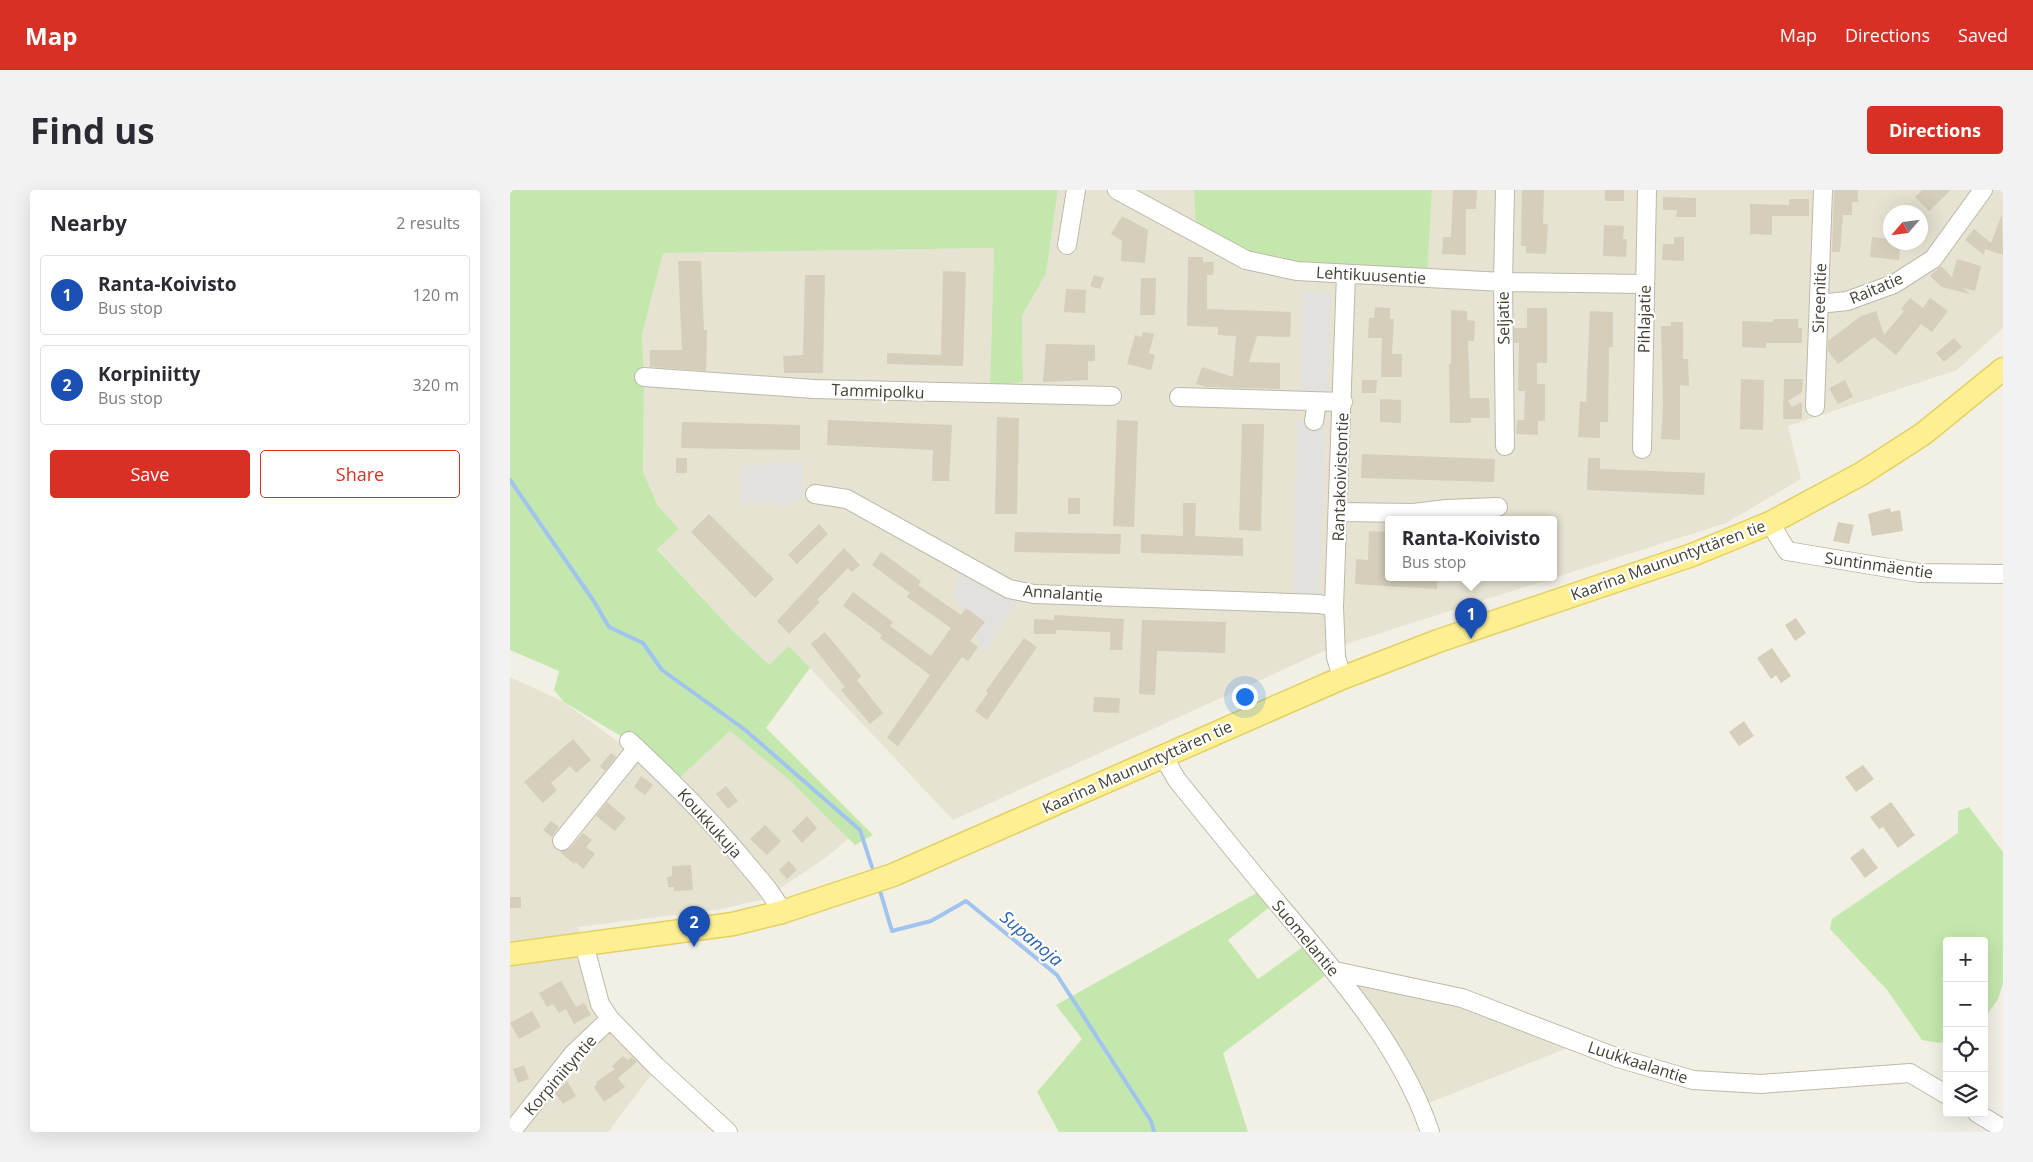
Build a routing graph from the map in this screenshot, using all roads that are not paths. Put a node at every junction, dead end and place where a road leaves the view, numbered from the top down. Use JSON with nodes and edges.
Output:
{"nodes":[{"id":1,"x":1076,"y":190,"type":"edge"},
{"id":2,"x":1117,"y":190,"type":"edge"},
{"id":3,"x":1505,"y":190,"type":"edge"},
{"id":4,"x":1647,"y":190,"type":"edge"},
{"id":5,"x":1823,"y":190,"type":"edge"},
{"id":6,"x":1983,"y":190,"type":"edge"},
{"id":7,"x":1066,"y":245,"type":"dead end"},
{"id":8,"x":1346,"y":274,"type":"junction"},
{"id":9,"x":1503,"y":282,"type":"junction"},
{"id":10,"x":1645,"y":284,"type":"junction"},
{"id":11,"x":1819,"y":304,"type":"junction"},
{"id":12,"x":2003,"y":369,"type":"edge"},
{"id":13,"x":644,"y":377,"type":"dead end"},
{"id":14,"x":1112,"y":396,"type":"dead end"},
{"id":15,"x":1179,"y":397,"type":"dead end"},
{"id":16,"x":1317,"y":402,"type":"junction"},
{"id":17,"x":1343,"y":402,"type":"junction"},
{"id":18,"x":1815,"y":407,"type":"dead end"},
{"id":19,"x":1314,"y":421,"type":"dead end"},
{"id":20,"x":1505,"y":446,"type":"dead end"},
{"id":21,"x":1642,"y":449,"type":"dead end"},
{"id":22,"x":815,"y":494,"type":"dead end"},
{"id":23,"x":1498,"y":507,"type":"dead end"},
{"id":24,"x":1339,"y":512,"type":"junction"},
{"id":25,"x":1770,"y":523,"type":"junction"},
{"id":26,"x":2003,"y":574,"type":"edge"},
{"id":27,"x":1334,"y":607,"type":"junction"},
{"id":28,"x":1342,"y":678,"type":"junction"},
{"id":29,"x":1163,"y":756,"type":"junction"},
{"id":30,"x":562,"y":841,"type":"dead end"},
{"id":31,"x":782,"y":912,"type":"junction"},
{"id":32,"x":584,"y":944,"type":"junction"},
{"id":33,"x":510,"y":954,"type":"edge"},
{"id":34,"x":1335,"y":972,"type":"junction"},
{"id":35,"x":610,"y":1019,"type":"junction"},
{"id":36,"x":1943,"y":1093,"type":"edge"},
{"id":37,"x":1984,"y":1117,"type":"edge"},
{"id":38,"x":2003,"y":1129,"type":"edge"},
{"id":39,"x":511,"y":1131,"type":"edge"},
{"id":40,"x":728,"y":1132,"type":"edge"},
{"id":41,"x":1430,"y":1132,"type":"edge"}],
"edges":[{"from":1,"to":7,"type":"street"},
{"from":2,"to":8,"type":"street","name":"Lehtikuusentie"},
{"from":3,"to":9,"type":"street","name":"Seljatie"},
{"from":4,"to":10,"type":"street","name":"Pihlajatie"},
{"from":5,"to":11,"type":"street","name":"Sireenitie"},
{"from":6,"to":11,"type":"street","name":"Raitatie"},
{"from":8,"to":9,"type":"street","name":"Lehtikuusentie"},
{"from":8,"to":17,"type":"street","name":"Rantakoivistontie"},
{"from":9,"to":10,"type":"street","name":"Lehtikuusentie"},
{"from":9,"to":20,"type":"street","name":"Seljatie"},
{"from":10,"to":21,"type":"street","name":"Pihlajatie"},
{"from":11,"to":18,"type":"street","name":"Sireenitie"},
{"from":12,"to":25,"type":"main road","name":"Kaarina Maununtyttären tie"},
{"from":13,"to":14,"type":"street","name":"Tammipolku"},
{"from":15,"to":16,"type":"street"},
{"from":16,"to":17,"type":"street"},
{"from":16,"to":19,"type":"street"},
{"from":17,"to":24,"type":"street","name":"Rantakoivistontie"},
{"from":22,"to":27,"type":"street","name":"Annalantie"},
{"from":23,"to":24,"type":"street"},
{"from":24,"to":27,"type":"street","name":"Rantakoivistontie"},
{"from":25,"to":26,"type":"street","name":"Suntinmäentie"},
{"from":25,"to":28,"type":"main road","name":"Kaarina Maununtyttären tie"},
{"from":27,"to":28,"type":"street","name":"Rantakoivistontie"},
{"from":28,"to":29,"type":"main road","name":"Kaarina Maununtyttären tie"},
{"from":29,"to":31,"type":"main road","name":"Kaarina Maununtyttären tie"},
{"from":29,"to":34,"type":"street","name":"Suomelantie"},
{"from":30,"to":31,"type":"street","name":"Koukkukuja"},
{"from":31,"to":32,"type":"main road","name":"Kaarina Maununtyttären tie"},
{"from":32,"to":33,"type":"main road","name":"Kaarina Maununtyttären tie"},
{"from":32,"to":35,"type":"street"},
{"from":34,"to":36,"type":"street","name":"Luukkaalantie"},
{"from":34,"to":41,"type":"street","name":"Suomelantie"},
{"from":35,"to":39,"type":"street","name":"Korpiniityntie"},
{"from":35,"to":40,"type":"street"},
{"from":37,"to":38,"type":"street"}]}
